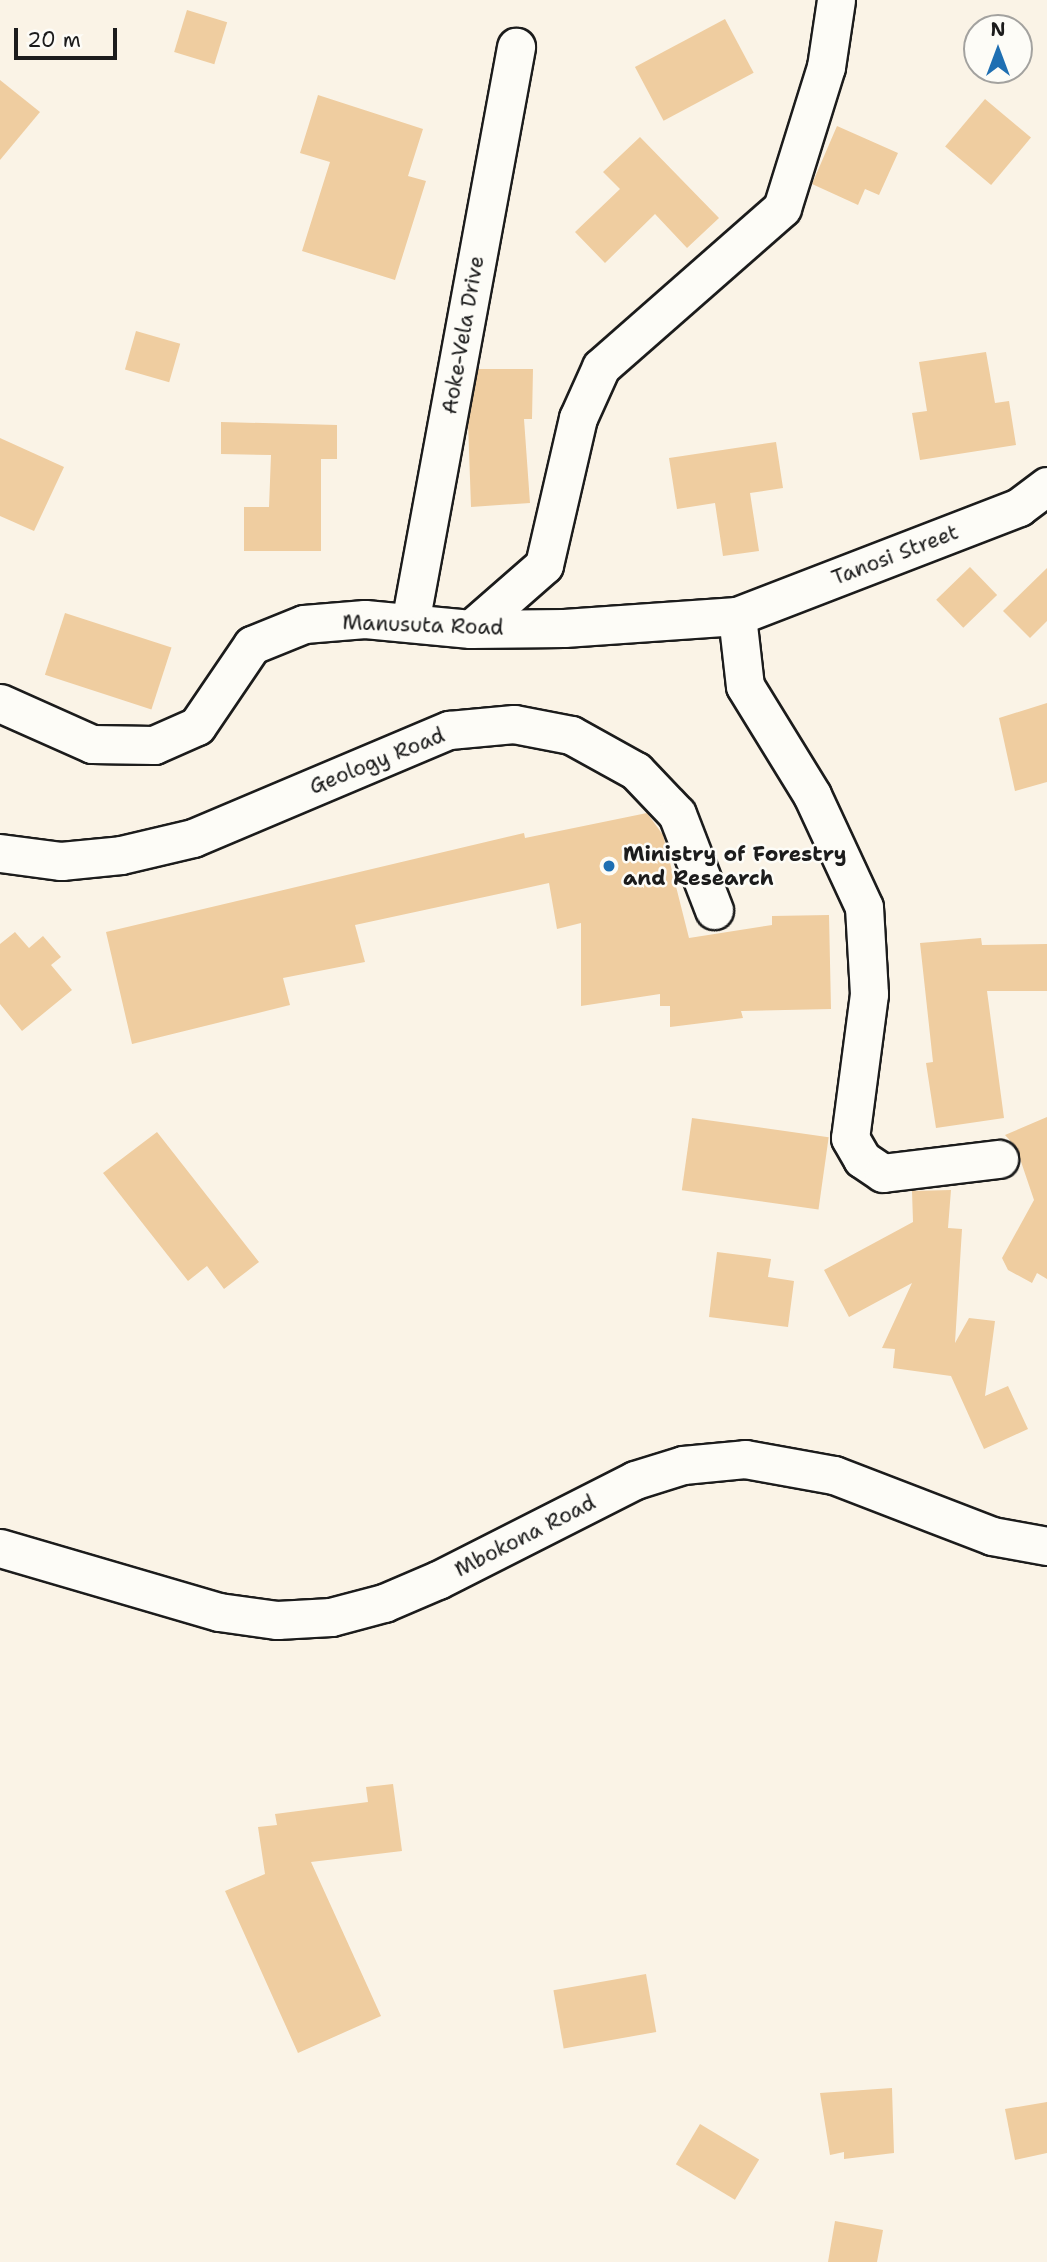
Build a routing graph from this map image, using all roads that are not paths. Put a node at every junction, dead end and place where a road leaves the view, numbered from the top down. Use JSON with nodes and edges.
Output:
{"nodes":[{"id":1,"x":836,"y":0,"type":"edge"},
{"id":2,"x":516,"y":47,"type":"dead end"},
{"id":3,"x":1047,"y":486,"type":"edge"},
{"id":4,"x":737,"y":616,"type":"junction"},
{"id":5,"x":410,"y":623,"type":"junction"},
{"id":6,"x":471,"y":629,"type":"junction"},
{"id":7,"x":0,"y":704,"type":"edge"},
{"id":8,"x":0,"y":853,"type":"edge"},
{"id":9,"x":714,"y":910,"type":"dead end"},
{"id":10,"x":999,"y":1160,"type":"dead end"},
{"id":11,"x":1047,"y":1546,"type":"edge"},
{"id":12,"x":0,"y":1548,"type":"edge"}],
"edges":[{"from":1,"to":6,"type":"street"},
{"from":2,"to":5,"type":"street","name":"Aoke-Vela Drive"},
{"from":3,"to":4,"type":"street","name":"Tanosi Street"},
{"from":4,"to":6,"type":"street","name":"Manusuta Road"},
{"from":4,"to":10,"type":"street"},
{"from":5,"to":6,"type":"street","name":"Manusuta Road"},
{"from":5,"to":7,"type":"street","name":"Manusuta Road"},
{"from":8,"to":9,"type":"street","name":"Geology Road"},
{"from":11,"to":12,"type":"street","name":"Mbokona Road"}]}
